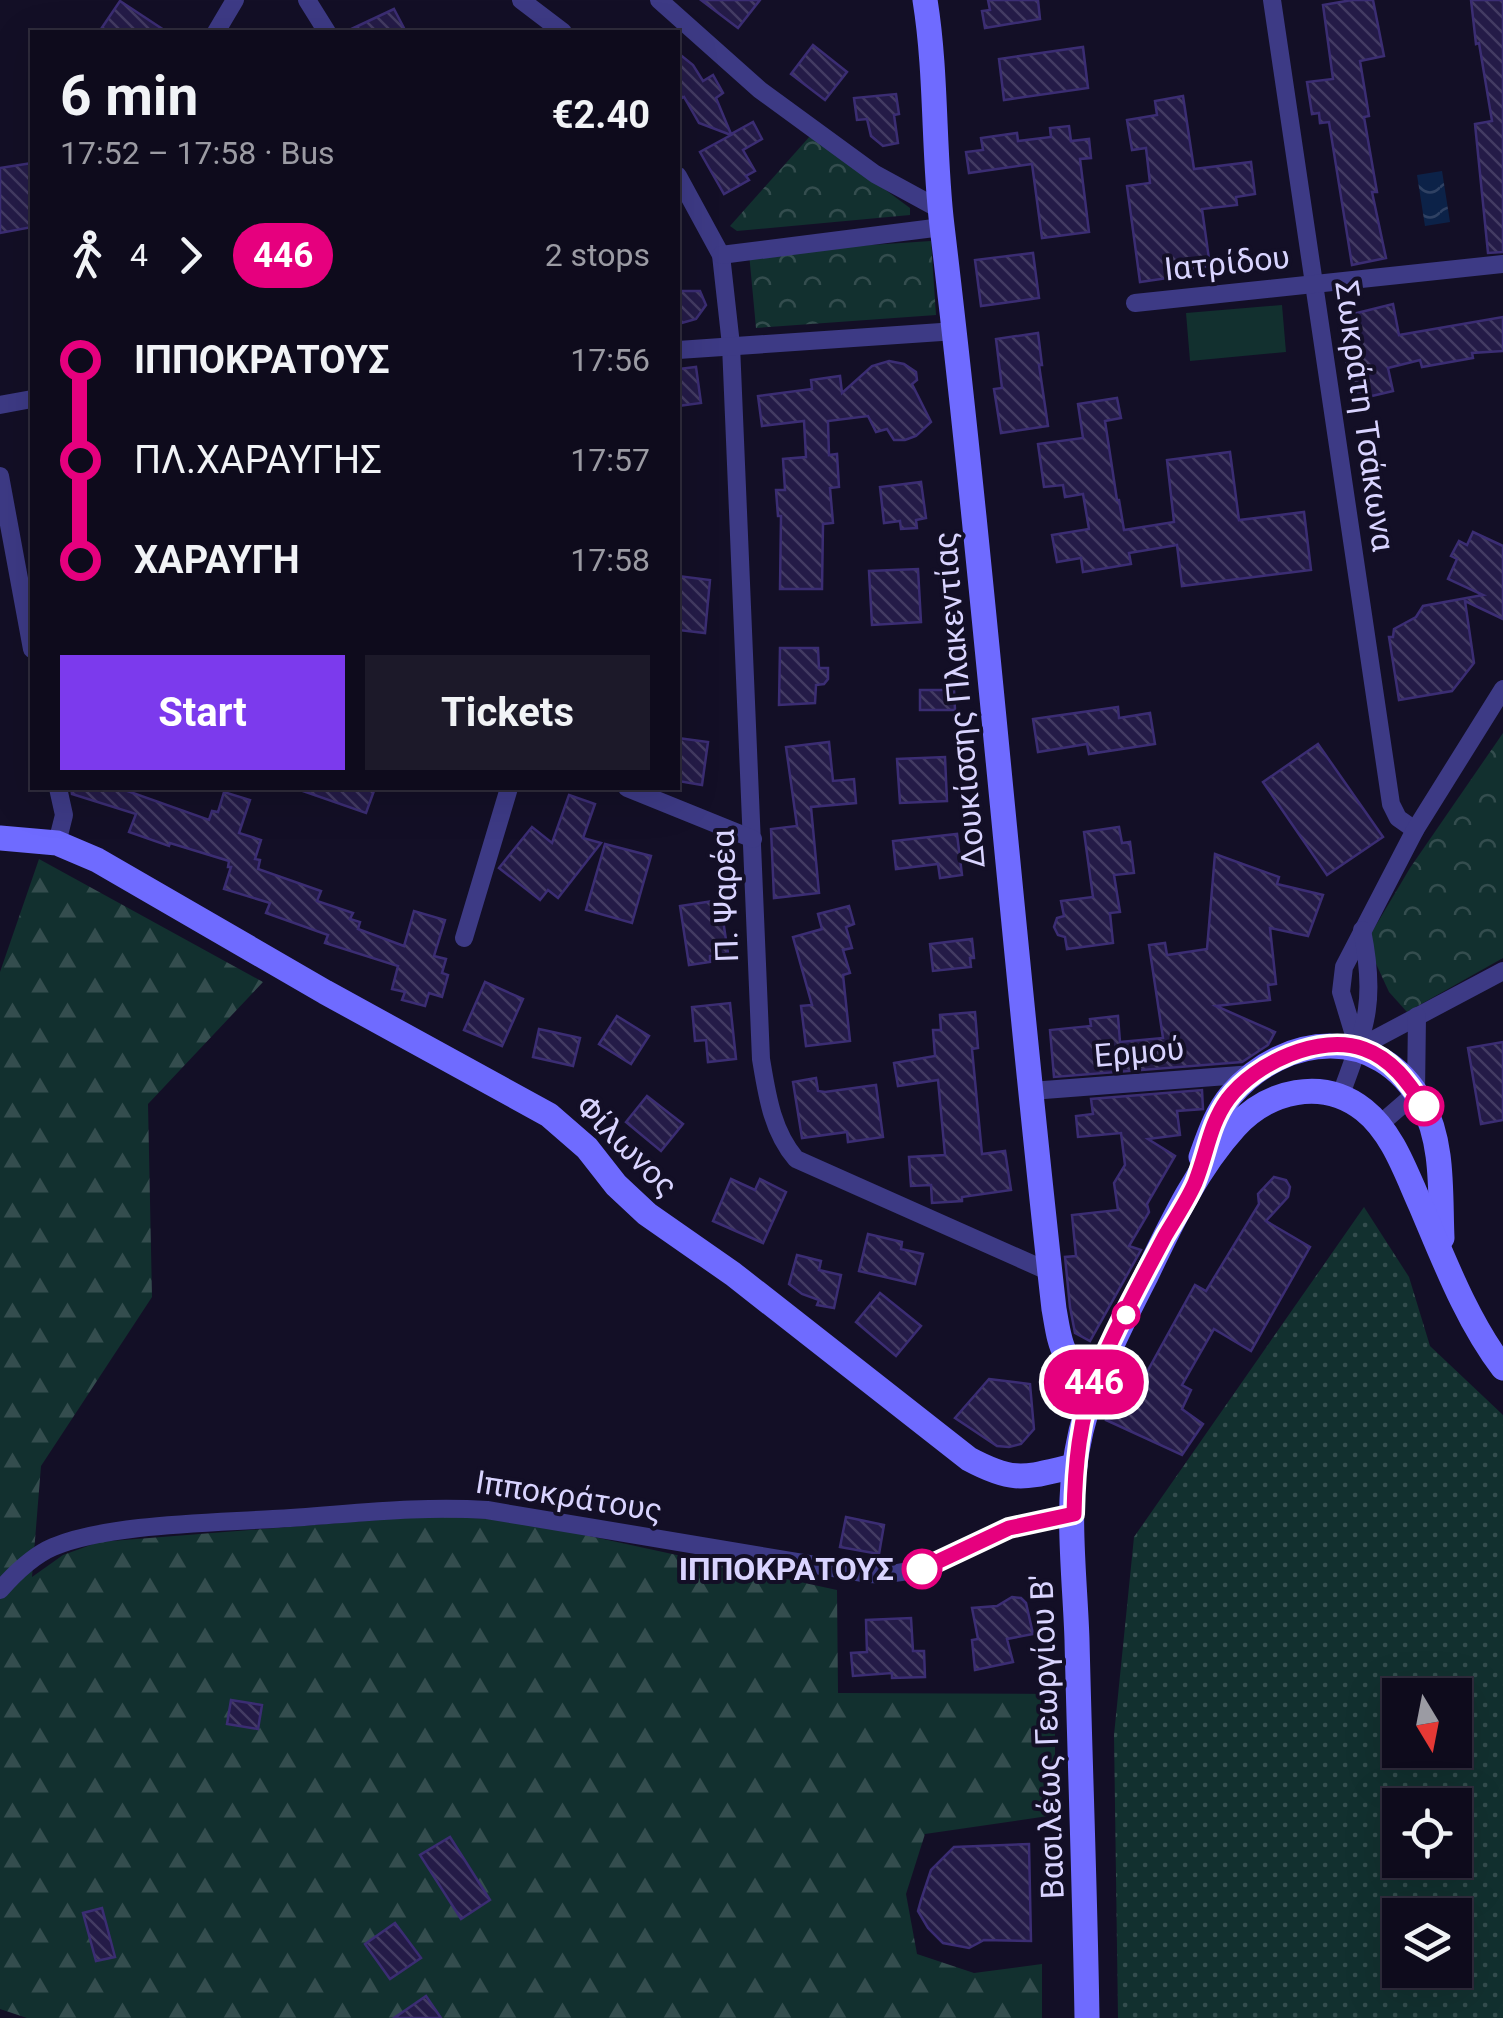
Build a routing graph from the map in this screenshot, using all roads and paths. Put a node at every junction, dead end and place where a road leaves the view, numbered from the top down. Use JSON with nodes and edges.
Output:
{"nodes":[{"id":1,"x":235,"y":0,"type":"edge"},
{"id":2,"x":306,"y":0,"type":"edge"},
{"id":3,"x":522,"y":0,"type":"edge"},
{"id":4,"x":658,"y":0,"type":"edge"},
{"id":5,"x":925,"y":0,"type":"edge"},
{"id":6,"x":1272,"y":0,"type":"edge"},
{"id":7,"x":217,"y":30,"type":"edge"},
{"id":8,"x":326,"y":30,"type":"edge"},
{"id":9,"x":560,"y":30,"type":"edge"},
{"id":10,"x":680,"y":180,"type":"edge"},
{"id":11,"x":942,"y":218,"type":"junction"},
{"id":12,"x":721,"y":255,"type":"junction"},
{"id":13,"x":1503,"y":264,"type":"edge"},
{"id":14,"x":1315,"y":284,"type":"junction"},
{"id":15,"x":1135,"y":303,"type":"dead end"},
{"id":16,"x":956,"y":330,"type":"junction"},
{"id":17,"x":731,"y":345,"type":"junction"},
{"id":18,"x":680,"y":350,"type":"edge"},
{"id":19,"x":30,"y":399,"type":"edge"},
{"id":20,"x":0,"y":405,"type":"edge"},
{"id":21,"x":0,"y":477,"type":"edge"},
{"id":22,"x":30,"y":638,"type":"edge"},
{"id":23,"x":1503,"y":689,"type":"edge"},
{"id":24,"x":58,"y":790,"type":"edge"},
{"id":25,"x":508,"y":790,"type":"edge"},
{"id":26,"x":632,"y":790,"type":"edge"},
{"id":27,"x":1415,"y":830,"type":"junction"},
{"id":28,"x":0,"y":838,"type":"edge"},
{"id":29,"x":753,"y":839,"type":"junction"},
{"id":30,"x":57,"y":843,"type":"junction"},
{"id":31,"x":1362,"y":930,"type":"junction"},
{"id":32,"x":464,"y":938,"type":"dead end"},
{"id":33,"x":1503,"y":970,"type":"edge"},
{"id":34,"x":1417,"y":1016,"type":"junction"},
{"id":35,"x":1358,"y":1048,"type":"junction"},
{"id":36,"x":1253,"y":1074,"type":"junction"},
{"id":37,"x":1031,"y":1091,"type":"junction"},
{"id":38,"x":1416,"y":1093,"type":"junction"},
{"id":39,"x":1340,"y":1096,"type":"junction"},
{"id":40,"x":1379,"y":1124,"type":"junction"},
{"id":41,"x":1196,"y":1181,"type":"junction"},
{"id":42,"x":1443,"y":1252,"type":"junction"},
{"id":43,"x":1050,"y":1272,"type":"junction"},
{"id":44,"x":1503,"y":1368,"type":"edge"},
{"id":45,"x":1096,"y":1374,"type":"junction"},
{"id":46,"x":1074,"y":1466,"type":"junction"},
{"id":47,"x":1074,"y":1514,"type":"junction"},
{"id":48,"x":0,"y":1590,"type":"edge"},
{"id":49,"x":1087,"y":2018,"type":"edge"}],
"edges":[{"from":1,"to":7,"type":"street"},
{"from":2,"to":8,"type":"street"},
{"from":3,"to":9,"type":"street"},
{"from":4,"to":11,"type":"street"},
{"from":5,"to":11,"type":"main road","name":"Δουκίσσης Πλακεντίας"},
{"from":6,"to":14,"type":"street","name":"Σωκράτη Τσάκωνα"},
{"from":10,"to":12,"type":"street"},
{"from":11,"to":12,"type":"street"},
{"from":11,"to":16,"type":"main road","name":"Δουκίσσης Πλακεντίας"},
{"from":12,"to":17,"type":"street","name":"Π. Ψαρέα"},
{"from":13,"to":14,"type":"street","name":"Ιατρίδου"},
{"from":14,"to":15,"type":"street","name":"Ιατρίδου"},
{"from":14,"to":27,"type":"street","name":"Σωκράτη Τσάκωνα"},
{"from":16,"to":17,"type":"street"},
{"from":16,"to":37,"type":"main road","name":"Δουκίσσης Πλακεντίας"},
{"from":17,"to":18,"type":"street"},
{"from":17,"to":29,"type":"street","name":"Π. Ψαρέα"},
{"from":19,"to":20,"type":"street"},
{"from":21,"to":22,"type":"street"},
{"from":23,"to":27,"type":"street"},
{"from":24,"to":30,"type":"street"},
{"from":25,"to":32,"type":"street"},
{"from":26,"to":29,"type":"street"},
{"from":27,"to":31,"type":"street"},
{"from":28,"to":30,"type":"main road","name":"Φίλωνος"},
{"from":29,"to":43,"type":"street","name":"Π. Ψαρέα"},
{"from":30,"to":46,"type":"main road","name":"Φίλωνος"},
{"from":31,"to":35,"type":"street"},
{"from":31,"to":35,"type":"street"},
{"from":33,"to":34,"type":"street"},
{"from":34,"to":35,"type":"street"},
{"from":34,"to":38,"type":"street"},
{"from":35,"to":36,"type":"main road"},
{"from":35,"to":38,"type":"main road"},
{"from":35,"to":39,"type":"street"},
{"from":36,"to":37,"type":"street","name":"Ερμού"},
{"from":36,"to":41,"type":"main road"},
{"from":37,"to":43,"type":"main road","name":"Δουκίσσης Πλακεντίας"},
{"from":38,"to":40,"type":"street"},
{"from":38,"to":42,"type":"main road"},
{"from":39,"to":40,"type":"main road"},
{"from":39,"to":41,"type":"main road"},
{"from":40,"to":42,"type":"main road"},
{"from":41,"to":45,"type":"main road","name":"Βασιλέως Γεωργίου Β'"},
{"from":42,"to":44,"type":"main road"},
{"from":43,"to":45,"type":"main road","name":"Δουκίσσης Πλακεντίας"},
{"from":45,"to":46,"type":"main road","name":"Βασιλέως Γεωργίου Β'"},
{"from":46,"to":47,"type":"main road","name":"Βασιλέως Γεωργίου Β'"},
{"from":47,"to":48,"type":"street","name":"Ιπποκράτους"},
{"from":47,"to":49,"type":"main road","name":"Βασιλέως Γεωργίου Β'"}]}
